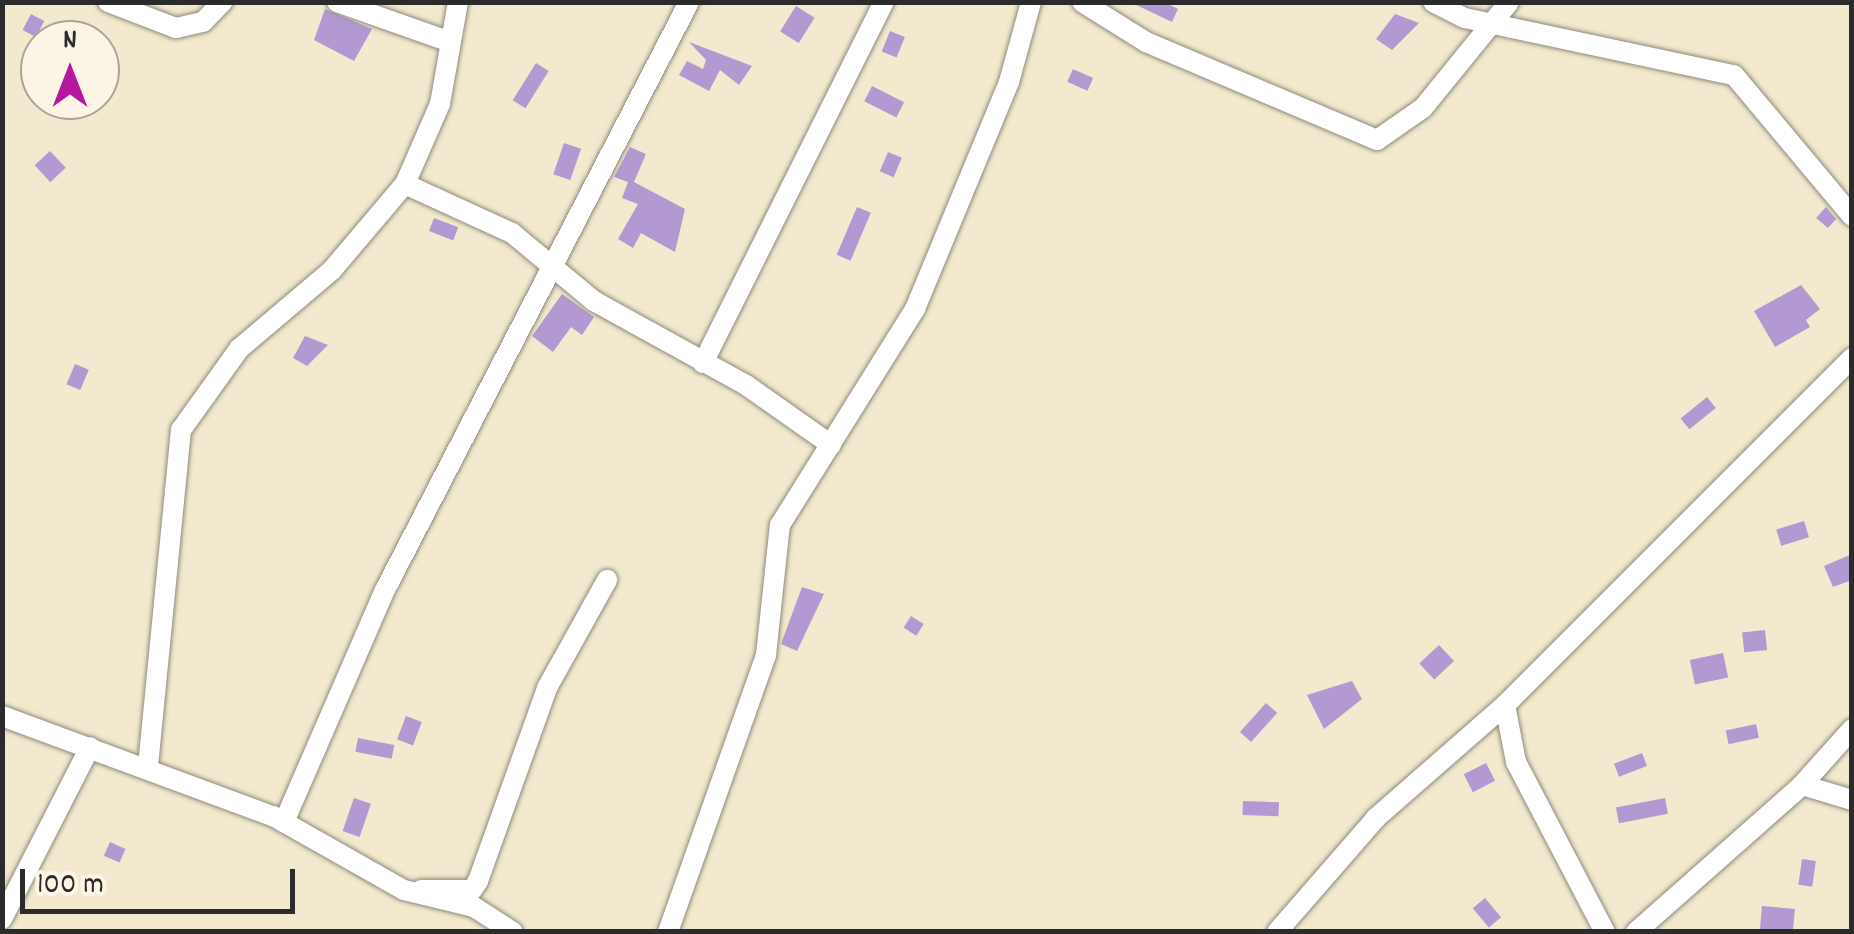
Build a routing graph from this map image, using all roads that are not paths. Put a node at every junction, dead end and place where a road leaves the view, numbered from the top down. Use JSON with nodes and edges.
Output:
{"nodes":[{"id":1,"x":108,"y":2,"type":"edge"},
{"id":2,"x":222,"y":2,"type":"edge"},
{"id":3,"x":337,"y":2,"type":"edge"},
{"id":4,"x":458,"y":2,"type":"edge"},
{"id":5,"x":689,"y":2,"type":"edge"},
{"id":6,"x":884,"y":2,"type":"edge"},
{"id":7,"x":1031,"y":2,"type":"edge"},
{"id":8,"x":1082,"y":2,"type":"edge"},
{"id":9,"x":1433,"y":2,"type":"edge"},
{"id":10,"x":1508,"y":2,"type":"edge"},
{"id":11,"x":1497,"y":21,"type":"junction"},
{"id":12,"x":448,"y":41,"type":"junction"},
{"id":13,"x":406,"y":184,"type":"junction"},
{"id":14,"x":1852,"y":216,"type":"edge"},
{"id":15,"x":557,"y":271,"type":"junction"},
{"id":16,"x":1852,"y":358,"type":"edge"},
{"id":17,"x":703,"y":363,"type":"junction"},
{"id":18,"x":830,"y":445,"type":"junction"},
{"id":19,"x":607,"y":580,"type":"dead end"},
{"id":20,"x":1504,"y":705,"type":"junction"},
{"id":21,"x":2,"y":716,"type":"edge"},
{"id":22,"x":1852,"y":729,"type":"edge"},
{"id":23,"x":90,"y":747,"type":"junction"},
{"id":24,"x":148,"y":766,"type":"junction"},
{"id":25,"x":1802,"y":785,"type":"junction"},
{"id":26,"x":1852,"y":800,"type":"edge"},
{"id":27,"x":284,"y":822,"type":"junction"},
{"id":28,"x":404,"y":890,"type":"junction"},
{"id":29,"x":2,"y":919,"type":"edge"},
{"id":30,"x":513,"y":932,"type":"edge"},
{"id":31,"x":668,"y":932,"type":"edge"},
{"id":32,"x":1277,"y":932,"type":"edge"},
{"id":33,"x":1605,"y":932,"type":"edge"},
{"id":34,"x":1636,"y":932,"type":"edge"}],
"edges":[{"from":1,"to":2,"type":"street"},
{"from":3,"to":12,"type":"street"},
{"from":4,"to":12,"type":"street"},
{"from":5,"to":15,"type":"street"},
{"from":6,"to":17,"type":"street"},
{"from":7,"to":18,"type":"street"},
{"from":8,"to":11,"type":"street"},
{"from":9,"to":11,"type":"street"},
{"from":10,"to":11,"type":"street"},
{"from":11,"to":14,"type":"street"},
{"from":12,"to":13,"type":"street"},
{"from":13,"to":15,"type":"street"},
{"from":13,"to":24,"type":"street"},
{"from":15,"to":17,"type":"street"},
{"from":15,"to":27,"type":"street"},
{"from":16,"to":20,"type":"street"},
{"from":17,"to":18,"type":"street"},
{"from":18,"to":31,"type":"street"},
{"from":19,"to":28,"type":"street"},
{"from":20,"to":32,"type":"street"},
{"from":20,"to":33,"type":"street"},
{"from":21,"to":23,"type":"street"},
{"from":22,"to":25,"type":"street"},
{"from":23,"to":24,"type":"street"},
{"from":23,"to":29,"type":"street"},
{"from":24,"to":27,"type":"street"},
{"from":25,"to":26,"type":"street"},
{"from":25,"to":34,"type":"street"},
{"from":27,"to":28,"type":"street"},
{"from":28,"to":30,"type":"street"}]}
